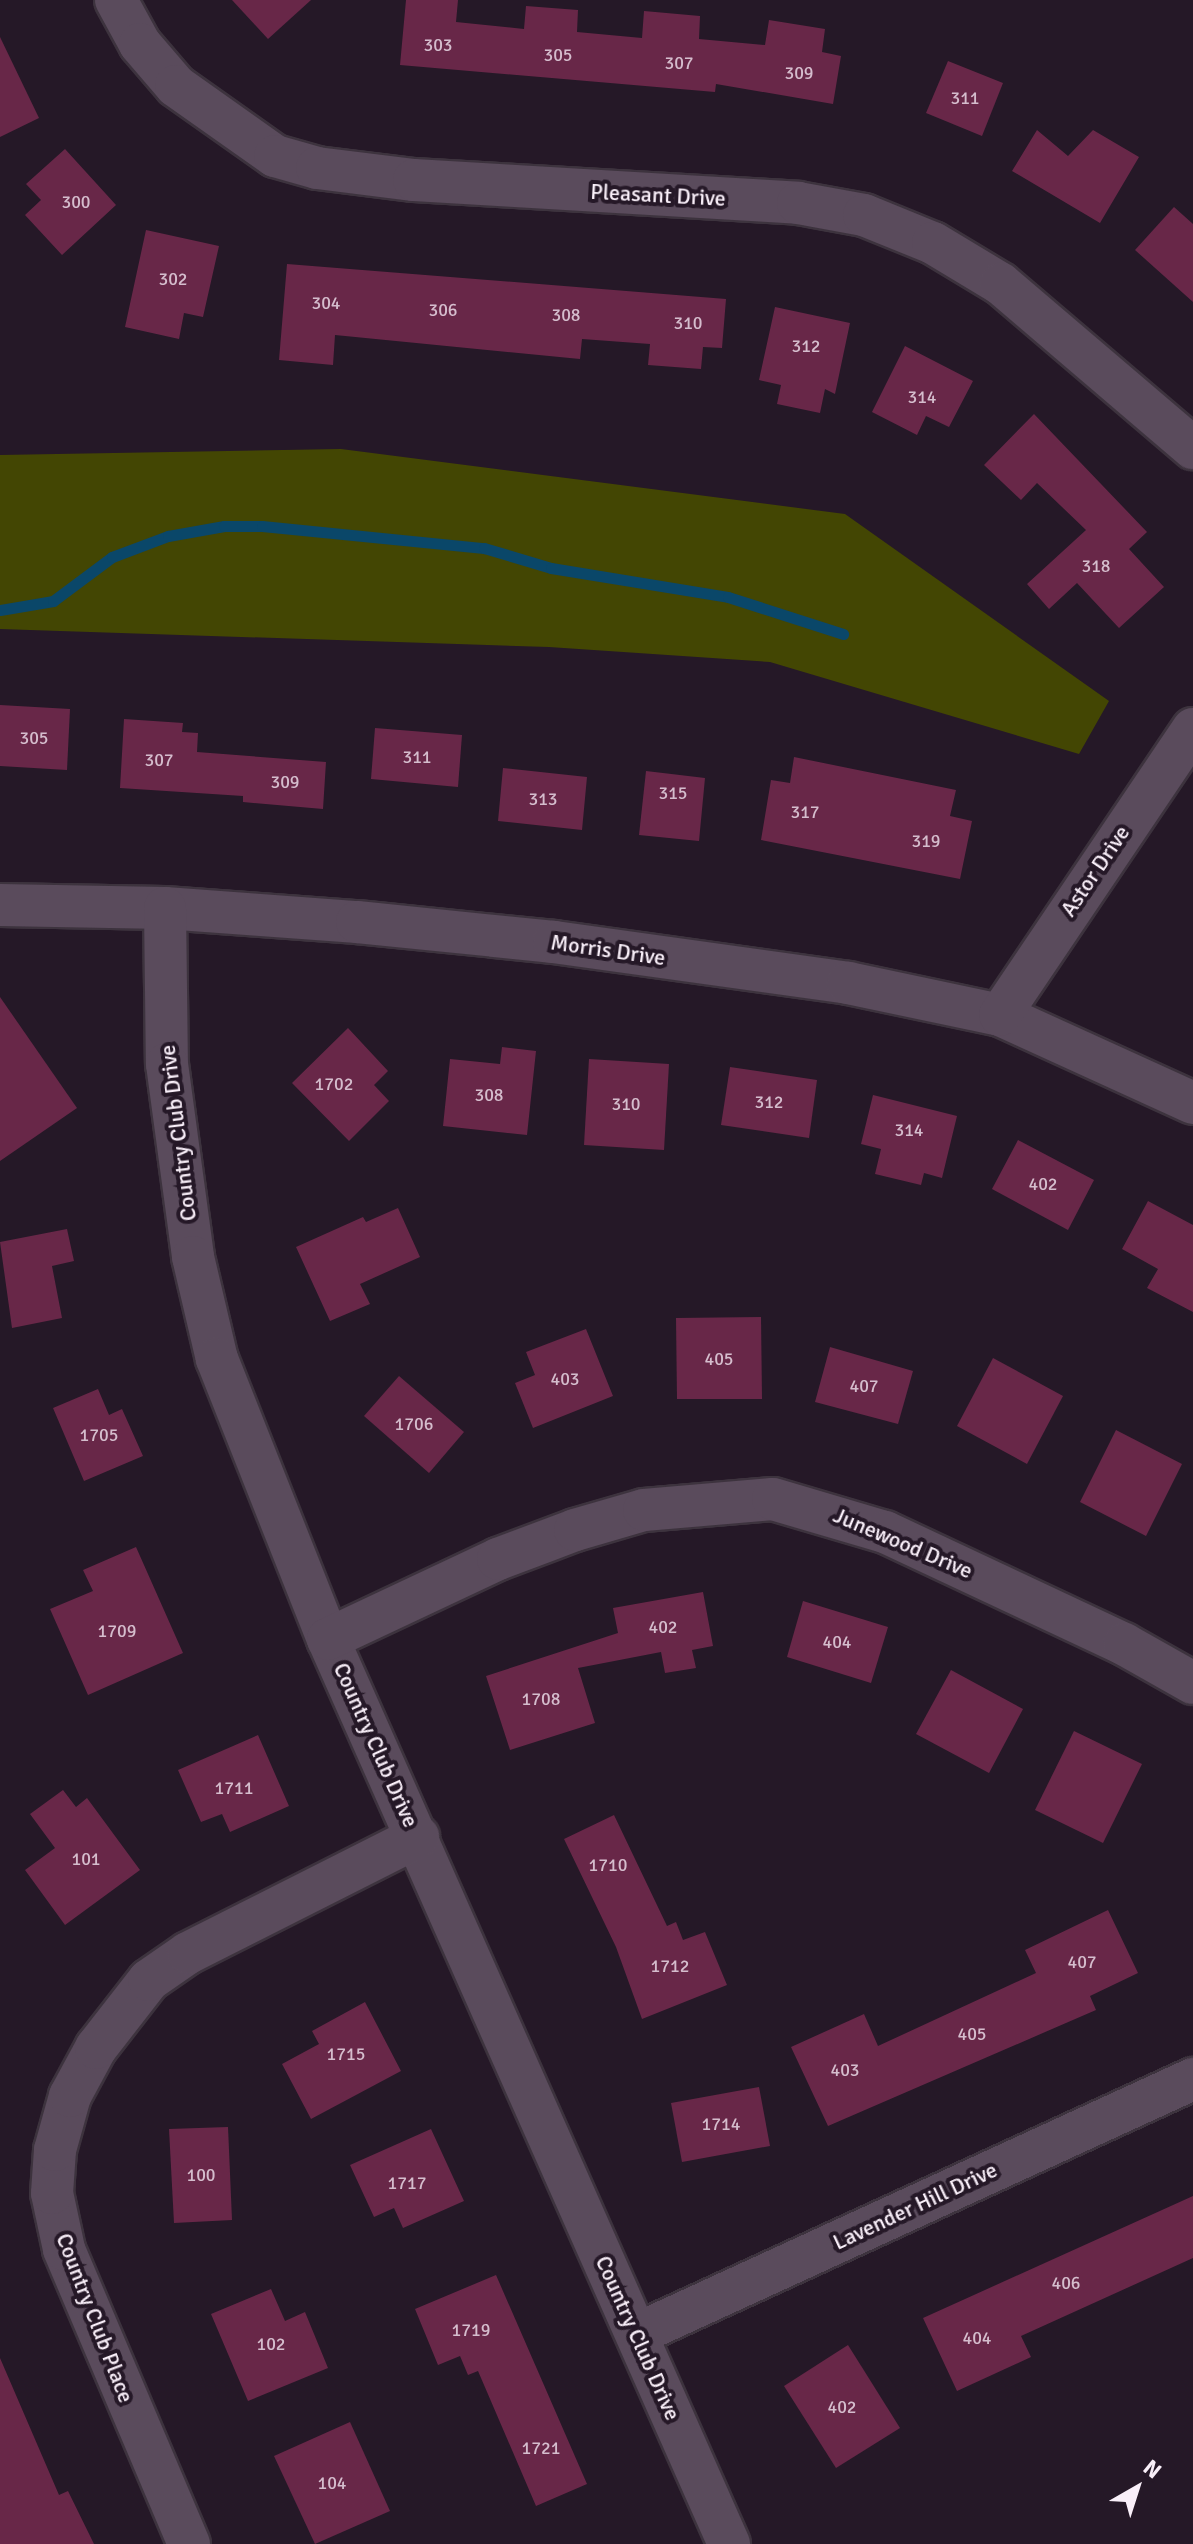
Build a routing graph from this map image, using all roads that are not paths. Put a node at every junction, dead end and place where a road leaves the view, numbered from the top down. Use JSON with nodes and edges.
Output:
{"nodes":[{"id":1,"x":116,"y":0,"type":"edge"},
{"id":2,"x":1193,"y":448,"type":"edge"},
{"id":3,"x":1193,"y":729,"type":"edge"},
{"id":4,"x":0,"y":905,"type":"edge"},
{"id":5,"x":165,"y":908,"type":"junction"},
{"id":6,"x":1000,"y":1015,"type":"junction"},
{"id":7,"x":1193,"y":1103,"type":"edge"},
{"id":8,"x":328,"y":1639,"type":"junction"},
{"id":9,"x":1193,"y":1683,"type":"edge"},
{"id":10,"x":418,"y":1837,"type":"junction"},
{"id":11,"x":1193,"y":2079,"type":"edge"},
{"id":12,"x":637,"y":2334,"type":"junction"},
{"id":13,"x":189,"y":2544,"type":"edge"},
{"id":14,"x":729,"y":2544,"type":"edge"}],
"edges":[{"from":1,"to":2,"type":"street","name":"Pleasant Drive"},
{"from":3,"to":6,"type":"street","name":"Astor Drive"},
{"from":4,"to":5,"type":"street","name":"Morris Drive"},
{"from":5,"to":6,"type":"street","name":"Morris Drive"},
{"from":5,"to":8,"type":"street","name":"Country Club Drive"},
{"from":6,"to":7,"type":"street","name":"Morris Drive"},
{"from":8,"to":9,"type":"street","name":"Junewood Drive"},
{"from":8,"to":10,"type":"street","name":"Country Club Drive"},
{"from":10,"to":12,"type":"street","name":"Country Club Drive"},
{"from":10,"to":13,"type":"street","name":"Country Club Place"},
{"from":11,"to":12,"type":"street","name":"Lavender Hill Drive"},
{"from":12,"to":14,"type":"street","name":"Country Club Drive"}]}
